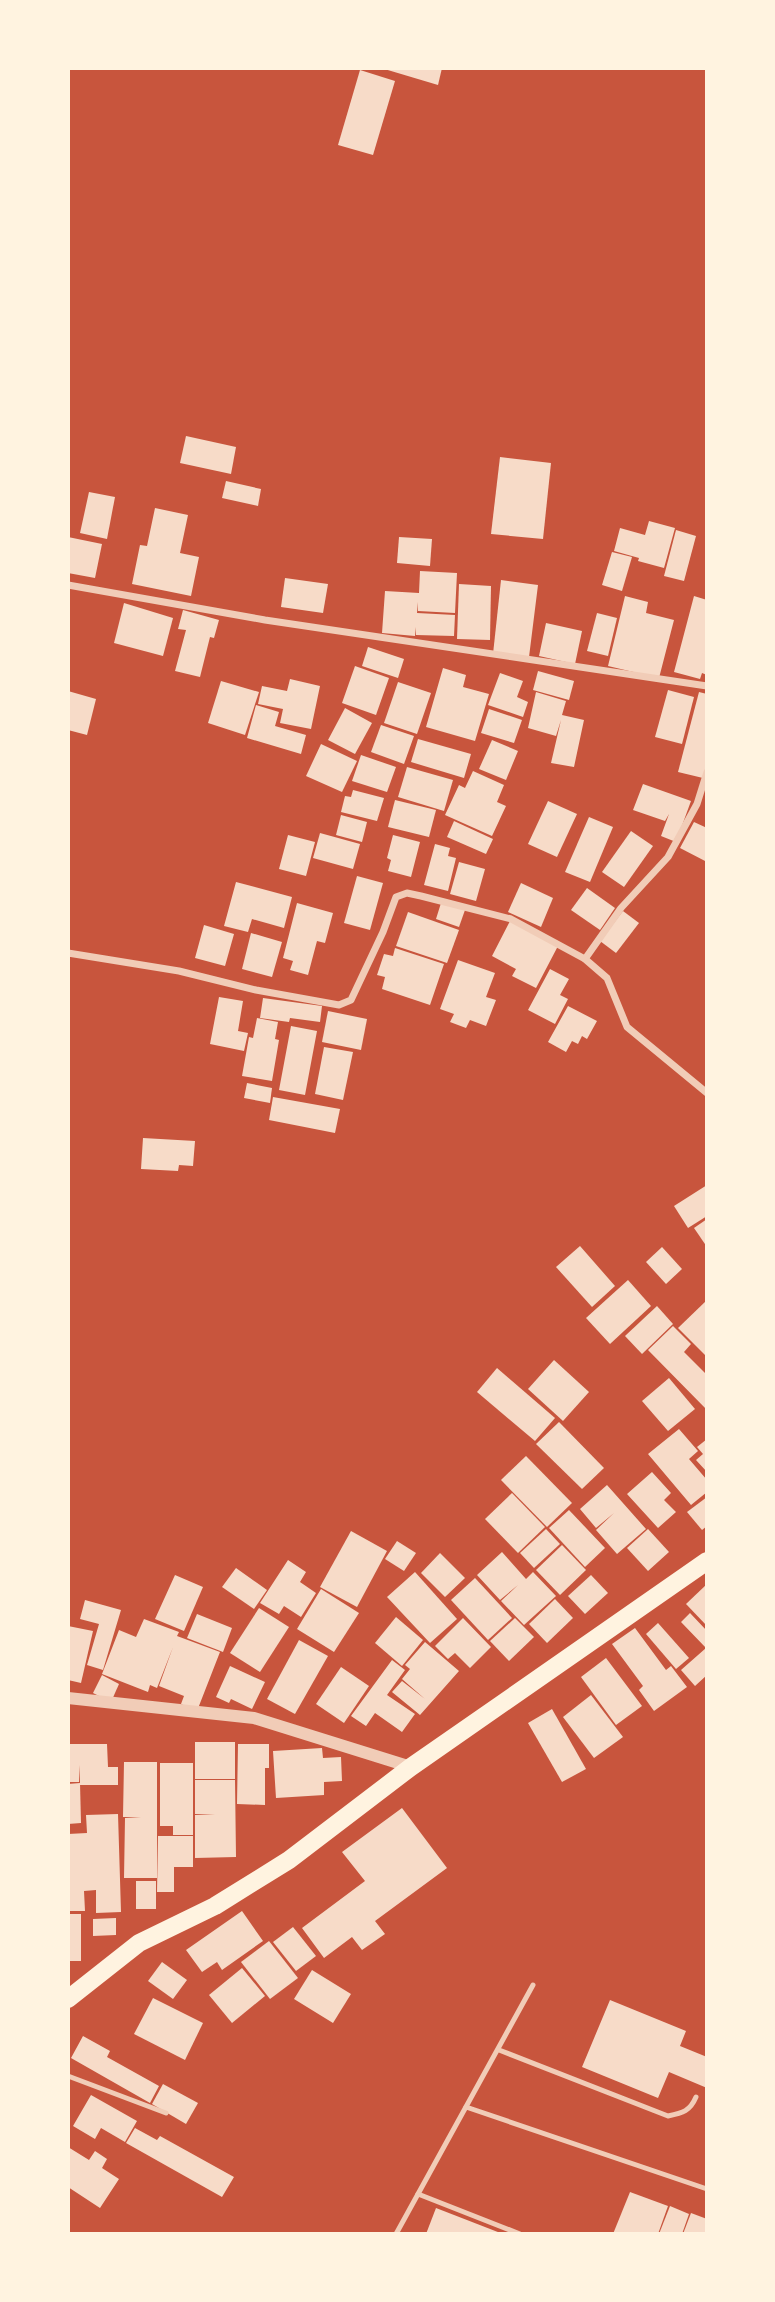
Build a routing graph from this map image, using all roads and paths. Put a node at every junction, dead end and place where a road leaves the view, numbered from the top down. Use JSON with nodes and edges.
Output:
{"nodes":[{"id":1,"x":68,"y":585,"type":"edge"},
{"id":2,"x":707,"y":687,"type":"edge"},
{"id":3,"x":707,"y":772,"type":"edge"},
{"id":4,"x":68,"y":953,"type":"edge"},
{"id":5,"x":585,"y":959,"type":"junction"},
{"id":6,"x":707,"y":1093,"type":"edge"},
{"id":7,"x":707,"y":1561,"type":"edge"},
{"id":8,"x":68,"y":1698,"type":"edge"},
{"id":9,"x":411,"y":1767,"type":"junction"},
{"id":10,"x":533,"y":1985,"type":"dead end"},
{"id":11,"x":68,"y":1998,"type":"edge"},
{"id":12,"x":499,"y":2050,"type":"junction"},
{"id":13,"x":68,"y":2076,"type":"edge"},
{"id":14,"x":696,"y":2097,"type":"dead end"},
{"id":15,"x":466,"y":2107,"type":"junction"},
{"id":16,"x":166,"y":2113,"type":"dead end"},
{"id":17,"x":707,"y":2189,"type":"edge"},
{"id":18,"x":418,"y":2194,"type":"junction"},
{"id":19,"x":396,"y":2234,"type":"edge"},
{"id":20,"x":520,"y":2234,"type":"edge"}],
"edges":[{"from":1,"to":2,"type":"street"},
{"from":3,"to":5,"type":"street"},
{"from":4,"to":5,"type":"street"},
{"from":5,"to":6,"type":"street"},
{"from":7,"to":9,"type":"main road"},
{"from":8,"to":9,"type":"street"},
{"from":9,"to":11,"type":"main road"},
{"from":10,"to":12,"type":"lane"},
{"from":12,"to":14,"type":"lane"},
{"from":12,"to":15,"type":"lane"},
{"from":13,"to":16,"type":"lane"},
{"from":15,"to":17,"type":"lane"},
{"from":15,"to":18,"type":"lane"},
{"from":18,"to":19,"type":"lane"},
{"from":18,"to":20,"type":"lane"}]}
